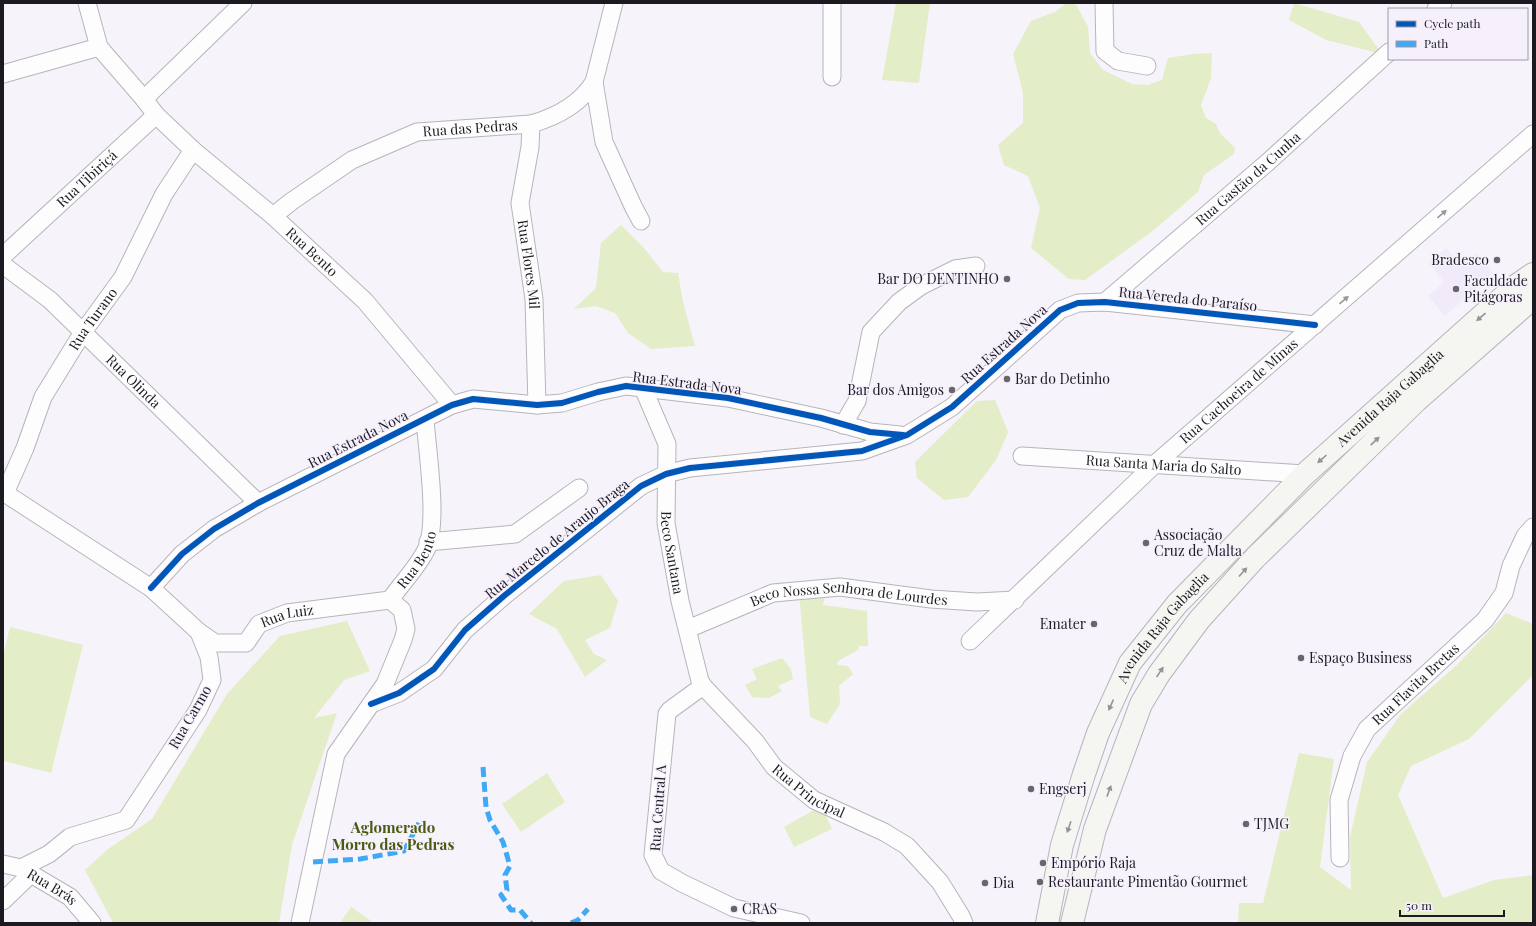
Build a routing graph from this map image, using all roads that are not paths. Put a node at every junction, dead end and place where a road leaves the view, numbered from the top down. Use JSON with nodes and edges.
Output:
{"nodes":[{"id":1,"x":87,"y":3,"type":"edge"},
{"id":2,"x":243,"y":3,"type":"edge"},
{"id":3,"x":614,"y":3,"type":"edge"},
{"id":4,"x":832,"y":3,"type":"edge"},
{"id":5,"x":1104,"y":3,"type":"edge"},
{"id":6,"x":99,"y":47,"type":"junction"},
{"id":7,"x":1388,"y":53,"type":"edge"},
{"id":8,"x":1147,"y":66,"type":"dead end"},
{"id":9,"x":3,"y":74,"type":"edge"},
{"id":10,"x":832,"y":78,"type":"dead end"},
{"id":11,"x":594,"y":82,"type":"junction"},
{"id":12,"x":144,"y":99,"type":"junction"},
{"id":13,"x":156,"y":115,"type":"junction"},
{"id":14,"x":531,"y":124,"type":"junction"},
{"id":15,"x":1533,"y":134,"type":"edge"},
{"id":16,"x":193,"y":150,"type":"junction"},
{"id":17,"x":274,"y":216,"type":"junction"},
{"id":18,"x":641,"y":220,"type":"dead end"},
{"id":19,"x":3,"y":256,"type":"edge"},
{"id":20,"x":3,"y":265,"type":"edge"},
{"id":21,"x":976,"y":266,"type":"dead end"},
{"id":22,"x":1533,"y":274,"type":"edge"},
{"id":23,"x":1533,"y":298,"type":"edge"},
{"id":24,"x":1106,"y":302,"type":"junction"},
{"id":25,"x":1060,"y":310,"type":"joint"},
{"id":26,"x":1315,"y":325,"type":"junction"},
{"id":27,"x":83,"y":332,"type":"junction"},
{"id":28,"x":643,"y":388,"type":"junction"},
{"id":29,"x":537,"y":405,"type":"junction"},
{"id":30,"x":452,"y":406,"type":"junction"},
{"id":31,"x":425,"y":419,"type":"junction"},
{"id":32,"x":843,"y":425,"type":"junction"},
{"id":33,"x":907,"y":435,"type":"junction"},
{"id":34,"x":1022,"y":456,"type":"dead end"},
{"id":35,"x":1154,"y":465,"type":"junction"},
{"id":36,"x":666,"y":474,"type":"junction"},
{"id":37,"x":1305,"y":474,"type":"junction"},
{"id":38,"x":579,"y":488,"type":"dead end"},
{"id":39,"x":4,"y":493,"type":"edge"},
{"id":40,"x":258,"y":503,"type":"junction"},
{"id":41,"x":1533,"y":527,"type":"edge"},
{"id":42,"x":428,"y":542,"type":"junction"},
{"id":43,"x":151,"y":588,"type":"junction"},
{"id":44,"x":390,"y":600,"type":"junction"},
{"id":45,"x":1015,"y":600,"type":"junction"},
{"id":46,"x":688,"y":629,"type":"junction"},
{"id":47,"x":198,"y":632,"type":"junction"},
{"id":48,"x":970,"y":641,"type":"dead end"},
{"id":49,"x":703,"y":686,"type":"junction"},
{"id":50,"x":371,"y":704,"type":"junction"},
{"id":51,"x":1340,"y":858,"type":"dead end"},
{"id":52,"x":3,"y":864,"type":"edge"},
{"id":53,"x":26,"y":871,"type":"junction"},
{"id":54,"x":3,"y":901,"type":"edge"},
{"id":55,"x":738,"y":916,"type":"edge"},
{"id":56,"x":92,"y":923,"type":"edge"},
{"id":57,"x":300,"y":923,"type":"edge"},
{"id":58,"x":801,"y":923,"type":"edge"},
{"id":59,"x":964,"y":923,"type":"edge"},
{"id":60,"x":1047,"y":923,"type":"edge"},
{"id":61,"x":1072,"y":923,"type":"edge"}],
"edges":[{"from":1,"to":6,"type":"street"},
{"from":2,"to":12,"type":"street"},
{"from":3,"to":11,"type":"street","name":"Rua das Pedras"},
{"from":4,"to":10,"type":"street"},
{"from":5,"to":8,"type":"street"},
{"from":6,"to":9,"type":"street"},
{"from":6,"to":12,"type":"street"},
{"from":7,"to":24,"type":"street","name":"Rua Gastão da Cunha"},
{"from":11,"to":14,"type":"street","name":"Rua das Pedras"},
{"from":11,"to":18,"type":"street"},
{"from":12,"to":13,"type":"street"},
{"from":13,"to":16,"type":"street","name":"Rua Bento"},
{"from":13,"to":19,"type":"street","name":"Rua Tibiriçá"},
{"from":14,"to":17,"type":"street","name":"Rua das Pedras"},
{"from":14,"to":29,"type":"street","name":"Rua Flores Mil"},
{"from":26,"to":15,"type":"street","name":"Rua Cachoeira de Minas","one_way":true},
{"from":16,"to":17,"type":"street","name":"Rua Bento"},
{"from":16,"to":27,"type":"street","name":"Rua Turano"},
{"from":17,"to":30,"type":"street","name":"Rua Bento"},
{"from":20,"to":27,"type":"street","name":"Rua Olinda"},
{"from":21,"to":32,"type":"street"},
{"from":22,"to":37,"type":"main road","name":"Avenida Raja Gabaglia","one_way":true},
{"from":61,"to":23,"type":"main road","name":"Avenida Raja Gabaglia","one_way":true},
{"from":24,"to":25,"type":"street","name":"Rua Vereda do Paraíso"},
{"from":24,"to":26,"type":"street","name":"Rua Vereda do Paraíso"},
{"from":25,"to":33,"type":"street","name":"Rua Estrada Nova"},
{"from":26,"to":35,"type":"street","name":"Rua Cachoeira de Minas"},
{"from":27,"to":39,"type":"street","name":"Rua Turano"},
{"from":27,"to":40,"type":"street","name":"Rua Olinda"},
{"from":28,"to":29,"type":"street","name":"Rua Estrada Nova"},
{"from":28,"to":32,"type":"street","name":"Rua Estrada Nova"},
{"from":28,"to":36,"type":"street"},
{"from":29,"to":30,"type":"street","name":"Rua Estrada Nova"},
{"from":30,"to":31,"type":"street","name":"Rua Estrada Nova"},
{"from":31,"to":40,"type":"street","name":"Rua Estrada Nova"},
{"from":31,"to":42,"type":"street","name":"Rua Bento"},
{"from":32,"to":33,"type":"street","name":"Rua Estrada Nova"},
{"from":33,"to":36,"type":"street","name":"Rua Marcelo de Araujo Braga"},
{"from":34,"to":35,"type":"street","name":"Rua Santa Maria do Salto"},
{"from":35,"to":37,"type":"street","name":"Rua Santa Maria do Salto"},
{"from":35,"to":45,"type":"street","name":"Rua Cachoeira de Minas"},
{"from":36,"to":46,"type":"street","name":"Beco Santana"},
{"from":36,"to":50,"type":"street","name":"Rua Marcelo de Araujo Braga"},
{"from":37,"to":60,"type":"main road","name":"Avenida Raja Gabaglia","one_way":true},
{"from":38,"to":42,"type":"street"},
{"from":39,"to":43,"type":"street","name":"Rua Carmo"},
{"from":40,"to":43,"type":"street","name":"Rua Estrada Nova"},
{"from":41,"to":51,"type":"street","name":"Rua Flavita Bretas"},
{"from":42,"to":44,"type":"street","name":"Rua Bento"},
{"from":43,"to":47,"type":"street","name":"Rua Carmo"},
{"from":44,"to":47,"type":"street","name":"Rua Luiz"},
{"from":44,"to":50,"type":"street"},
{"from":45,"to":46,"type":"street","name":"Beco Nossa Senhora de Lourdes"},
{"from":45,"to":48,"type":"street","name":"Rua Cachoeira de Minas"},
{"from":46,"to":49,"type":"street","name":"Rua Principal"},
{"from":47,"to":53,"type":"street","name":"Rua Carmo"},
{"from":49,"to":55,"type":"street","name":"Rua Central A"},
{"from":49,"to":59,"type":"street","name":"Rua Principal"},
{"from":50,"to":57,"type":"street"},
{"from":52,"to":53,"type":"street","name":"Rua Brás"},
{"from":53,"to":54,"type":"street","name":"Rua Carmo"},
{"from":53,"to":56,"type":"street","name":"Rua Brás"},
{"from":55,"to":58,"type":"street","name":"Rua Central A"}]}
